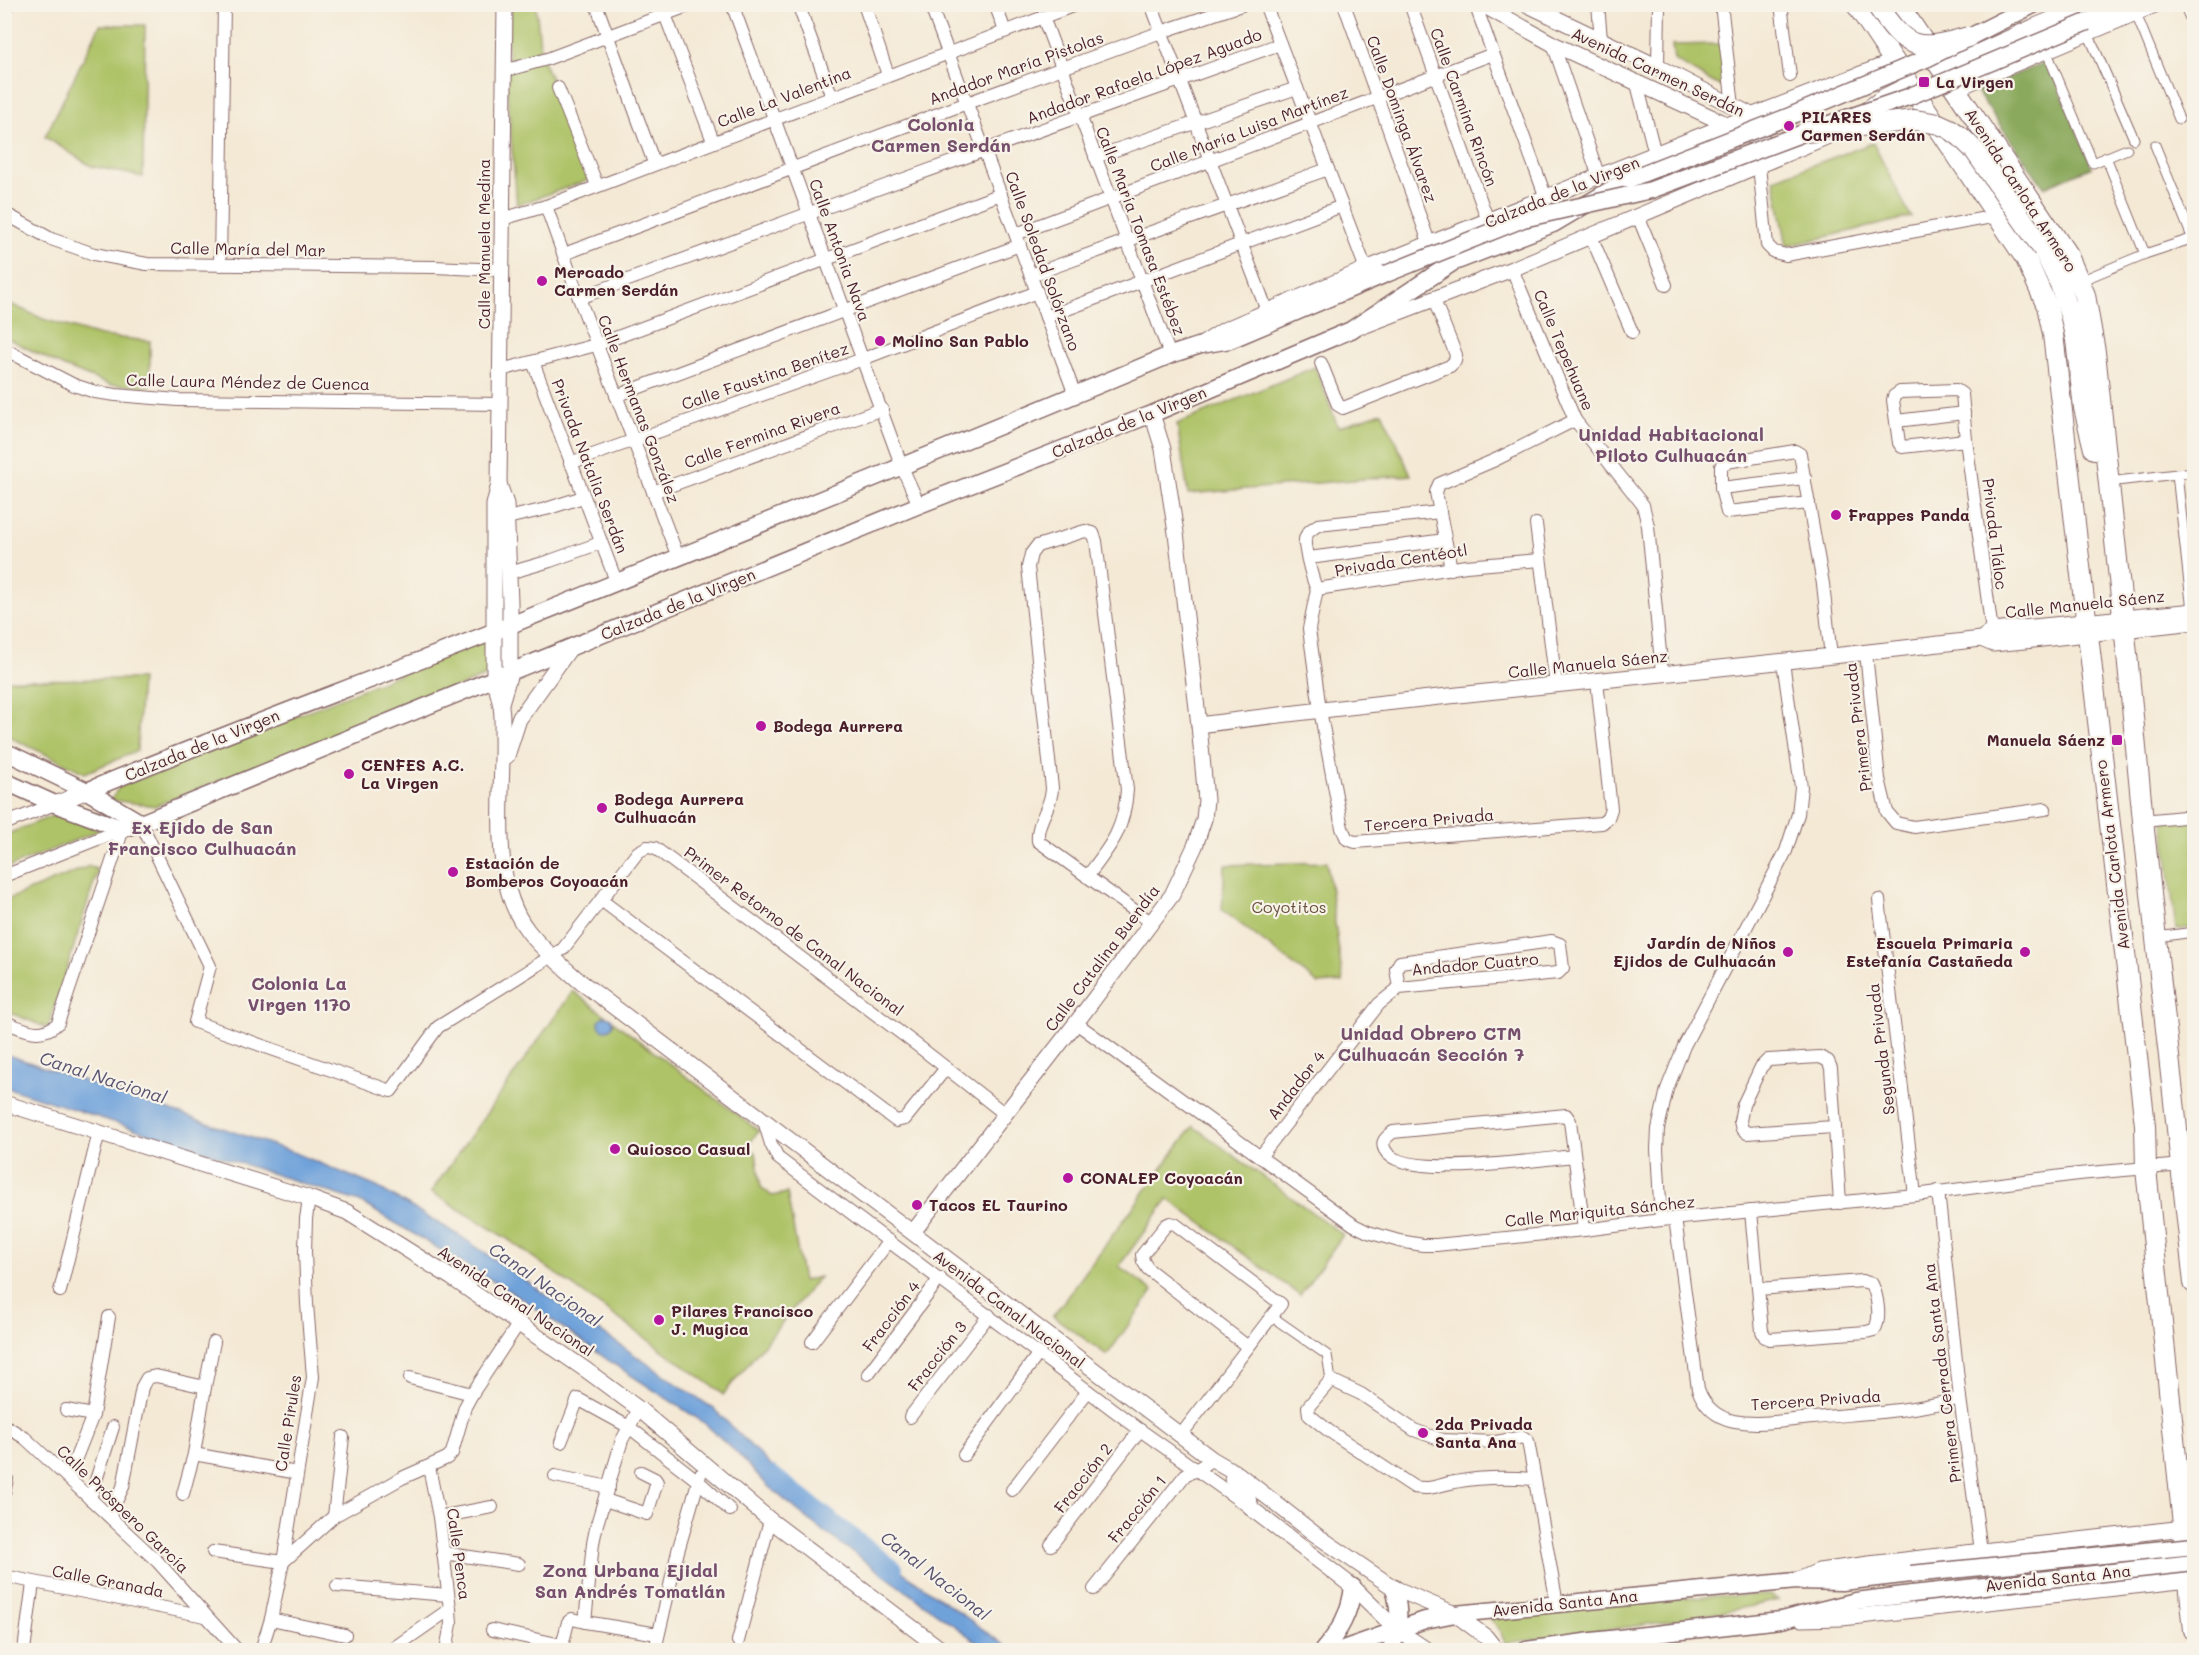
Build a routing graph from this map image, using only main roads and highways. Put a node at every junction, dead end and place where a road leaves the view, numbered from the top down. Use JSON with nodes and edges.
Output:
{"nodes":[{"id":1,"x":1856,"y":4,"type":"edge"},
{"id":2,"x":1876,"y":4,"type":"edge"},
{"id":3,"x":1898,"y":4,"type":"edge"},
{"id":4,"x":2035,"y":4,"type":"edge"},
{"id":5,"x":2133,"y":9,"type":"edge"},
{"id":6,"x":1968,"y":37,"type":"junction"},
{"id":7,"x":1806,"y":132,"type":"junction"},
{"id":8,"x":2111,"y":512,"type":"junction"},
{"id":9,"x":4,"y":751,"type":"edge"},
{"id":10,"x":4,"y":782,"type":"edge"},
{"id":11,"x":87,"y":792,"type":"junction"},
{"id":12,"x":141,"y":823,"type":"junction"},
{"id":13,"x":2188,"y":1165,"type":"edge"},
{"id":14,"x":2194,"y":1278,"type":"edge"},
{"id":15,"x":2194,"y":1546,"type":"edge"},
{"id":16,"x":2192,"y":1572,"type":"edge"},
{"id":17,"x":1353,"y":1587,"type":"road end"},
{"id":18,"x":1394,"y":1588,"type":"road end"},
{"id":19,"x":1397,"y":1630,"type":"junction"},
{"id":20,"x":2194,"y":1630,"type":"edge"},
{"id":21,"x":1592,"y":1641,"type":"junction"},
{"id":22,"x":1323,"y":1650,"type":"edge"},
{"id":23,"x":1340,"y":1650,"type":"edge"},
{"id":24,"x":1390,"y":1650,"type":"edge"},
{"id":25,"x":1526,"y":1650,"type":"edge"},
{"id":26,"x":1572,"y":1650,"type":"edge"}],
"edges":[{"from":1,"to":16,"type":"main road","name":"Avenida Carlota Armero"},
{"from":2,"to":6,"type":"main road","bridge":true},
{"from":3,"to":8,"type":"main road","name":"Avenida Carlota Armero"},
{"from":4,"to":6,"type":"main road","name":"Calzada de la Virgen","bridge":true},
{"from":5,"to":7,"type":"main road","name":"Calzada de la Virgen","bridge":true},
{"from":6,"to":12,"type":"main road","name":"Calzada de la Virgen","bridge":true},
{"from":7,"to":8,"type":"main road","bridge":true},
{"from":7,"to":11,"type":"main road","name":"Calzada de la Virgen","bridge":true},
{"from":8,"to":13,"type":"main road","name":"Avenida Carlota Armero"},
{"from":9,"to":11,"type":"main road"},
{"from":10,"to":12,"type":"main road","name":"Calzada de la Virgen"},
{"from":11,"to":12,"type":"main road"},
{"from":13,"to":14,"type":"main road","name":"Avenida Carlota Armero"},
{"from":15,"to":19,"type":"main road","name":"Avenida Santa Ana","bridge":true},
{"from":16,"to":20,"type":"main road","name":"Avenida Carlota Armero"},
{"from":16,"to":21,"type":"main road","name":"Avenida Santa Ana","bridge":true},
{"from":17,"to":22,"type":"main road"},
{"from":18,"to":19,"type":"main road"},
{"from":19,"to":23,"type":"main road","name":"Avenida Santa Ana"},
{"from":19,"to":24,"type":"main road"},
{"from":21,"to":25,"type":"main road","name":"Avenida Santa Ana"},
{"from":21,"to":26,"type":"main road"}]}
